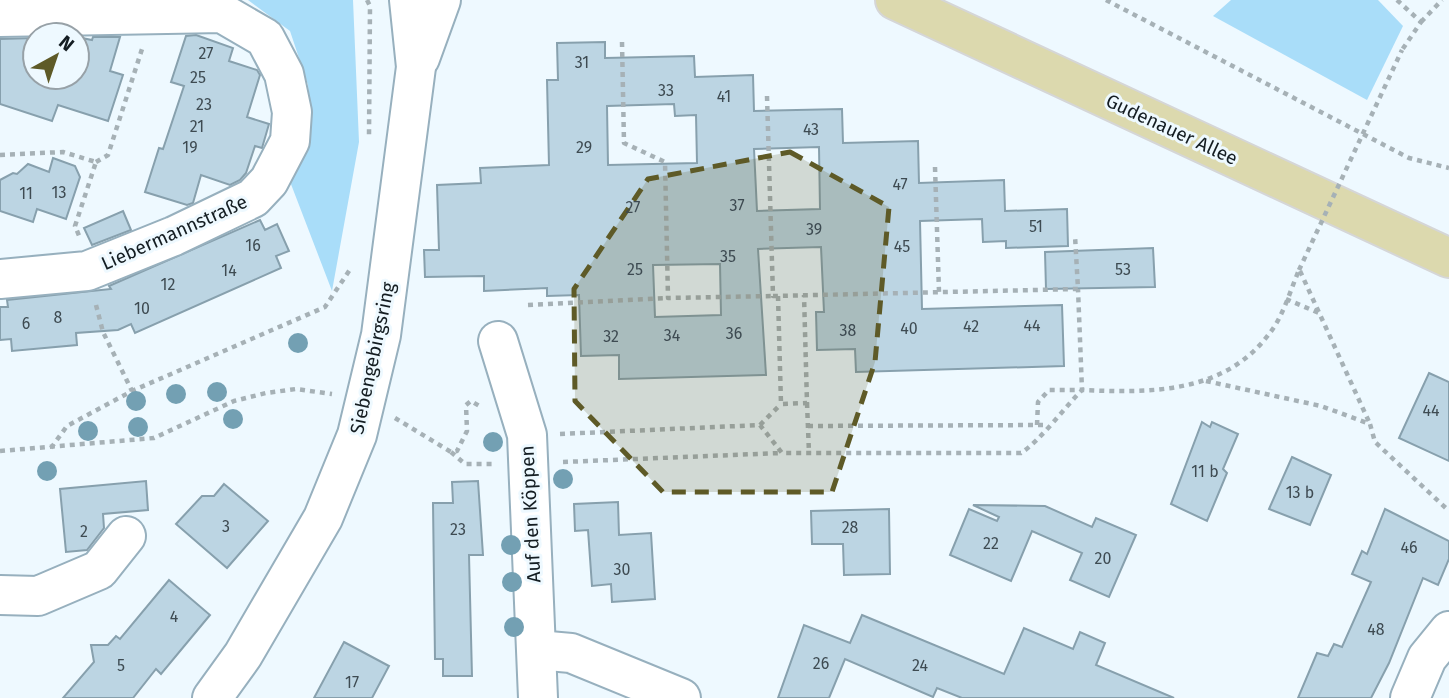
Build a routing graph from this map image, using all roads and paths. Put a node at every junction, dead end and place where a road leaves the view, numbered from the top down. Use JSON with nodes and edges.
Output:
{"nodes":[{"id":1,"x":367,"y":0,"type":"edge"},
{"id":2,"x":409,"y":0,"type":"edge"},
{"id":3,"x":441,"y":0,"type":"edge"},
{"id":4,"x":895,"y":0,"type":"edge"},
{"id":5,"x":1106,"y":0,"type":"edge"},
{"id":6,"x":1397,"y":0,"type":"edge"},
{"id":7,"x":1442,"y":0,"type":"edge"},
{"id":8,"x":152,"y":14,"type":"junction"},
{"id":9,"x":0,"y":17,"type":"edge"},
{"id":10,"x":1421,"y":22,"type":"junction"},
{"id":11,"x":622,"y":42,"type":"dead end"},
{"id":12,"x":416,"y":67,"type":"junction"},
{"id":13,"x":767,"y":96,"type":"dead end"},
{"id":14,"x":369,"y":141,"type":"dead end"},
{"id":15,"x":0,"y":156,"type":"edge"},
{"id":16,"x":96,"y":162,"type":"junction"},
{"id":17,"x":935,"y":167,"type":"dead end"},
{"id":18,"x":1449,"y":168,"type":"edge"},
{"id":19,"x":1075,"y":236,"type":"dead end"},
{"id":20,"x":1449,"y":258,"type":"edge"},
{"id":21,"x":352,"y":261,"type":"dead end"},
{"id":22,"x":90,"y":269,"type":"junction"},
{"id":23,"x":1299,"y":271,"type":"junction"},
{"id":24,"x":0,"y":279,"type":"edge"},
{"id":25,"x":1078,"y":289,"type":"junction"},
{"id":26,"x":939,"y":292,"type":"junction"},
{"id":27,"x":804,"y":295,"type":"junction"},
{"id":28,"x":776,"y":296,"type":"junction"},
{"id":29,"x":668,"y":298,"type":"junction"},
{"id":30,"x":1286,"y":299,"type":"junction"},
{"id":31,"x":528,"y":305,"type":"dead end"},
{"id":32,"x":1320,"y":314,"type":"junction"},
{"id":33,"x":498,"y":341,"type":"dead end"},
{"id":34,"x":1206,"y":382,"type":"junction"},
{"id":35,"x":1082,"y":390,"type":"junction"},
{"id":36,"x":132,"y":391,"type":"junction"},
{"id":37,"x":337,"y":395,"type":"dead end"},
{"id":38,"x":807,"y":403,"type":"junction"},
{"id":39,"x":781,"y":404,"type":"junction"},
{"id":40,"x":388,"y":414,"type":"dead end"},
{"id":41,"x":488,"y":415,"type":"dead end"},
{"id":42,"x":1370,"y":424,"type":"junction"},
{"id":43,"x":760,"y":425,"type":"junction"},
{"id":44,"x":1037,"y":425,"type":"junction"},
{"id":45,"x":1047,"y":425,"type":"junction"},
{"id":46,"x":808,"y":426,"type":"junction"},
{"id":47,"x":51,"y":447,"type":"junction"},
{"id":48,"x":0,"y":451,"type":"edge"},
{"id":49,"x":451,"y":452,"type":"junction"},
{"id":50,"x":782,"y":453,"type":"junction"},
{"id":51,"x":809,"y":453,"type":"junction"},
{"id":52,"x":516,"y":454,"type":"junction"},
{"id":53,"x":1449,"y":511,"type":"edge"},
{"id":54,"x":126,"y":536,"type":"dead end"},
{"id":55,"x":0,"y":595,"type":"edge"},
{"id":56,"x":1449,"y":631,"type":"edge"},
{"id":57,"x":537,"y":650,"type":"junction"},
{"id":58,"x":212,"y":698,"type":"edge"},
{"id":59,"x":538,"y":698,"type":"edge"},
{"id":60,"x":681,"y":698,"type":"edge"},
{"id":61,"x":1410,"y":698,"type":"edge"}],
"edges":[{"from":1,"to":14,"type":"path"},
{"from":2,"to":12,"type":"street","name":"Siebengebirgsring"},
{"from":3,"to":12,"type":"street","name":"Siebengebirgsring"},
{"from":4,"to":20,"type":"main road","name":"Gudenauer Allee"},
{"from":5,"to":18,"type":"path"},
{"from":6,"to":10,"type":"path"},
{"from":7,"to":10,"type":"path"},
{"from":8,"to":9,"type":"street","name":"Liebermannstraße"},
{"from":8,"to":16,"type":"path","name":"Liebermannstraße"},
{"from":8,"to":22,"type":"street","name":"Liebermannstraße"},
{"from":10,"to":23,"type":"path","bridge":true},
{"from":11,"to":29,"type":"path"},
{"from":12,"to":58,"type":"street","name":"Siebengebirgsring"},
{"from":13,"to":28,"type":"path"},
{"from":15,"to":16,"type":"path"},
{"from":16,"to":22,"type":"path","name":"Liebermannstraße"},
{"from":17,"to":26,"type":"path"},
{"from":19,"to":25,"type":"path"},
{"from":21,"to":36,"type":"path"},
{"from":22,"to":24,"type":"street","name":"Liebermannstraße"},
{"from":22,"to":36,"type":"path"},
{"from":23,"to":30,"type":"path"},
{"from":23,"to":32,"type":"path"},
{"from":25,"to":26,"type":"path"},
{"from":25,"to":35,"type":"path"},
{"from":26,"to":27,"type":"path"},
{"from":27,"to":28,"type":"path"},
{"from":27,"to":38,"type":"path"},
{"from":28,"to":29,"type":"path"},
{"from":28,"to":39,"type":"path"},
{"from":29,"to":31,"type":"path"},
{"from":30,"to":32,"type":"path"},
{"from":30,"to":34,"type":"path"},
{"from":32,"to":42,"type":"path"},
{"from":33,"to":52,"type":"street","name":"Auf den Köppen"},
{"from":34,"to":35,"type":"path"},
{"from":34,"to":42,"type":"path"},
{"from":35,"to":44,"type":"path"},
{"from":35,"to":45,"type":"path"},
{"from":36,"to":47,"type":"path"},
{"from":37,"to":47,"type":"path"},
{"from":38,"to":39,"type":"path"},
{"from":38,"to":46,"type":"path"},
{"from":39,"to":43,"type":"path"},
{"from":40,"to":49,"type":"path"},
{"from":41,"to":49,"type":"path"},
{"from":42,"to":53,"type":"path"},
{"from":43,"to":50,"type":"path"},
{"from":43,"to":52,"type":"path"},
{"from":44,"to":45,"type":"path"},
{"from":44,"to":46,"type":"path"},
{"from":45,"to":51,"type":"path"},
{"from":46,"to":51,"type":"path"},
{"from":47,"to":48,"type":"path"},
{"from":49,"to":52,"type":"path"},
{"from":50,"to":51,"type":"path"},
{"from":50,"to":52,"type":"path"},
{"from":52,"to":57,"type":"street","name":"Auf den Köppen"},
{"from":54,"to":55,"type":"street"},
{"from":56,"to":61,"type":"street"},
{"from":57,"to":59,"type":"street","name":"Auf den Köppen"},
{"from":57,"to":60,"type":"street"}]}
